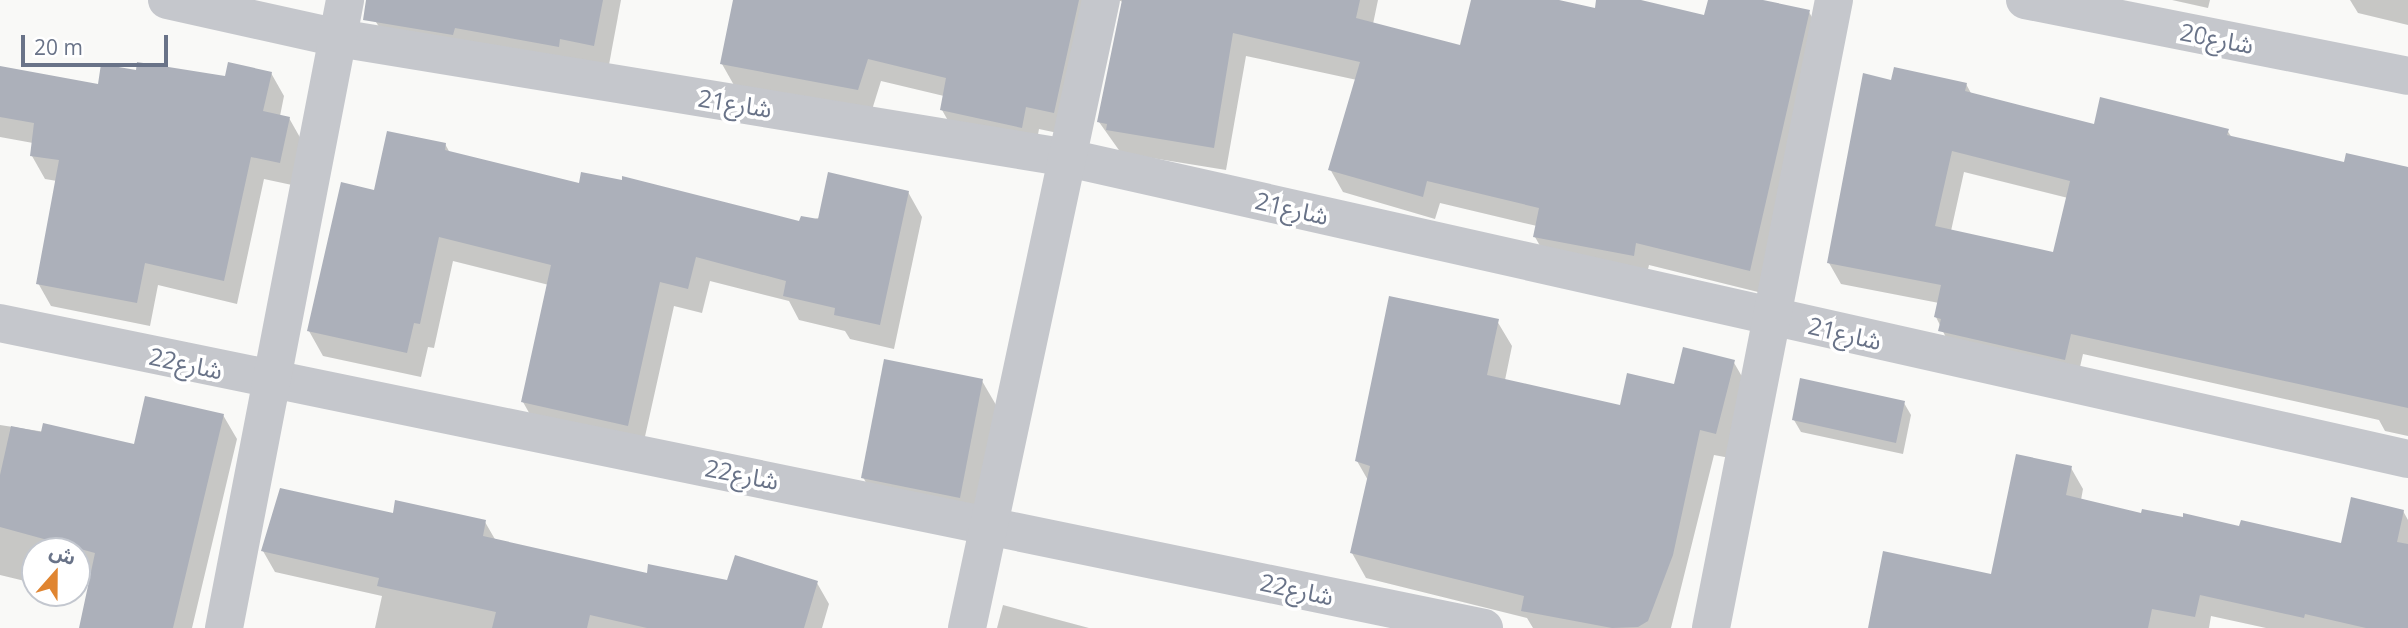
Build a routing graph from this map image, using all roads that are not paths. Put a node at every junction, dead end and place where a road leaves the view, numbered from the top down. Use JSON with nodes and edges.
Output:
{"nodes":[{"id":1,"x":167,"y":0,"type":"edge"},
{"id":2,"x":345,"y":0,"type":"edge"},
{"id":3,"x":1101,"y":0,"type":"edge"},
{"id":4,"x":1834,"y":0,"type":"edge"},
{"id":5,"x":2025,"y":0,"type":"edge"},
{"id":6,"x":338,"y":38,"type":"junction"},
{"id":7,"x":2408,"y":76,"type":"edge"},
{"id":8,"x":1068,"y":158,"type":"junction"},
{"id":9,"x":1772,"y":316,"type":"junction"},
{"id":10,"x":0,"y":323,"type":"edge"},
{"id":11,"x":274,"y":382,"type":"junction"},
{"id":12,"x":2408,"y":458,"type":"edge"},
{"id":13,"x":991,"y":523,"type":"junction"},
{"id":14,"x":224,"y":628,"type":"edge"},
{"id":15,"x":967,"y":628,"type":"edge"},
{"id":16,"x":1484,"y":628,"type":"edge"},
{"id":17,"x":1711,"y":628,"type":"edge"}],
"edges":[{"from":1,"to":6,"type":"street","name":"شارع21"},
{"from":2,"to":6,"type":"street"},
{"from":3,"to":8,"type":"street"},
{"from":4,"to":9,"type":"street"},
{"from":5,"to":7,"type":"street","name":"شارع20"},
{"from":6,"to":8,"type":"street","name":"شارع21"},
{"from":6,"to":11,"type":"street"},
{"from":8,"to":9,"type":"street","name":"شارع21"},
{"from":8,"to":13,"type":"street"},
{"from":9,"to":12,"type":"street","name":"شارع21"},
{"from":9,"to":17,"type":"street"},
{"from":10,"to":11,"type":"street","name":"شارع22"},
{"from":11,"to":13,"type":"street","name":"شارع22"},
{"from":11,"to":14,"type":"street"},
{"from":13,"to":15,"type":"street"},
{"from":13,"to":16,"type":"street","name":"شارع22"}]}
